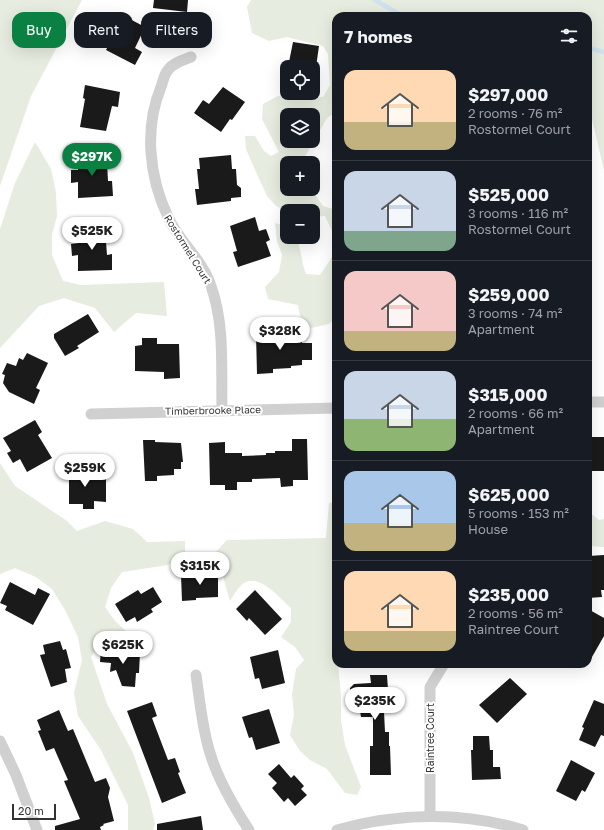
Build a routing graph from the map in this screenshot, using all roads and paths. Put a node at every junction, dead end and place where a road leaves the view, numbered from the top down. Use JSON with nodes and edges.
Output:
{"nodes":[{"id":1,"x":191,"y":56,"type":"dead end"},
{"id":2,"x":592,"y":402,"type":"edge"},
{"id":3,"x":604,"y":402,"type":"edge"},
{"id":4,"x":332,"y":408,"type":"edge"},
{"id":5,"x":222,"y":410,"type":"junction"},
{"id":6,"x":91,"y":414,"type":"dead end"},
{"id":7,"x":442,"y":668,"type":"edge"},
{"id":8,"x":196,"y":675,"type":"dead end"},
{"id":9,"x":0,"y":741,"type":"edge"},
{"id":10,"x":430,"y":816,"type":"junction"},
{"id":11,"x":37,"y":830,"type":"edge"},
{"id":12,"x":249,"y":830,"type":"edge"},
{"id":13,"x":337,"y":830,"type":"edge"},
{"id":14,"x":523,"y":830,"type":"edge"}],
"edges":[{"from":1,"to":5,"type":"street","name":"Rostormel Court"},
{"from":2,"to":3,"type":"street"},
{"from":4,"to":5,"type":"street","name":"Timberbrooke Place"},
{"from":5,"to":6,"type":"street","name":"Timberbrooke Place"},
{"from":7,"to":10,"type":"street","name":"Raintree Court"},
{"from":8,"to":12,"type":"street"},
{"from":9,"to":11,"type":"street"},
{"from":10,"to":13,"type":"street"},
{"from":10,"to":14,"type":"street"}]}
